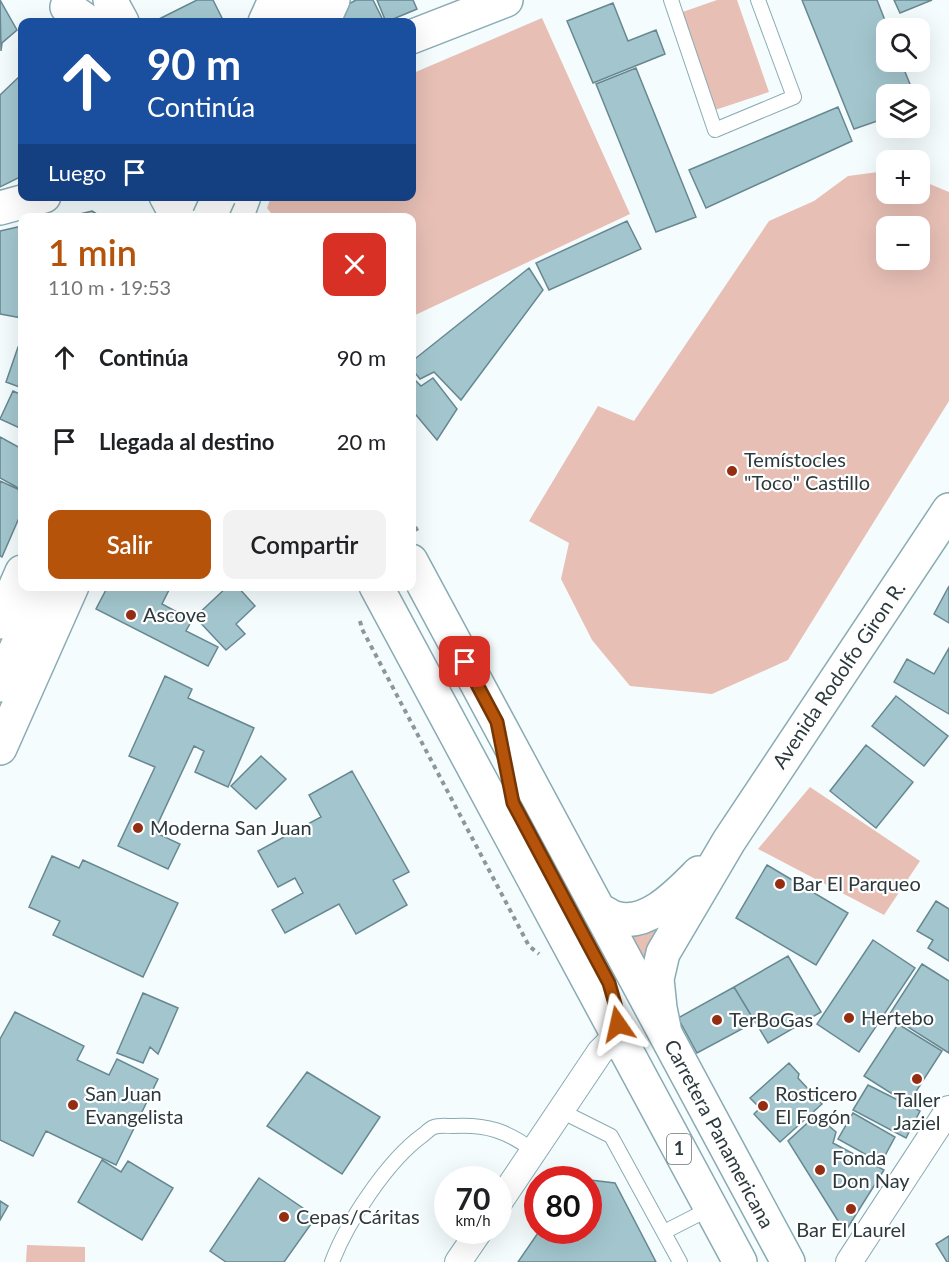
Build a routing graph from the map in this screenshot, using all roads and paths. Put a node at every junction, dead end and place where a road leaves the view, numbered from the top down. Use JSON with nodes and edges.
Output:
{"nodes":[{"id":1,"x":110,"y":0,"type":"edge"},
{"id":2,"x":275,"y":0,"type":"edge"},
{"id":3,"x":306,"y":0,"type":"edge"},
{"id":4,"x":333,"y":0,"type":"edge"},
{"id":5,"x":506,"y":0,"type":"edge"},
{"id":6,"x":758,"y":0,"type":"edge"},
{"id":7,"x":675,"y":1,"type":"edge"},
{"id":8,"x":120,"y":18,"type":"edge"},
{"id":9,"x":267,"y":18,"type":"edge"},
{"id":10,"x":298,"y":18,"type":"edge"},
{"id":11,"x":325,"y":18,"type":"edge"},
{"id":12,"x":416,"y":35,"type":"edge"},
{"id":13,"x":26,"y":201,"type":"edge"},
{"id":14,"x":175,"y":206,"type":"edge"},
{"id":15,"x":0,"y":208,"type":"edge"},
{"id":16,"x":228,"y":208,"type":"edge"},
{"id":17,"x":949,"y":510,"type":"edge"},
{"id":18,"x":416,"y":570,"type":"edge"},
{"id":19,"x":18,"y":581,"type":"edge"},
{"id":20,"x":42,"y":591,"type":"edge"},
{"id":21,"x":70,"y":591,"type":"edge"},
{"id":22,"x":379,"y":591,"type":"edge"},
{"id":23,"x":0,"y":622,"type":"edge"},
{"id":24,"x":0,"y":685,"type":"edge"},
{"id":25,"x":497,"y":722,"type":"junction"},
{"id":26,"x":0,"y":748,"type":"edge"},
{"id":27,"x":729,"y":841,"type":"junction"},
{"id":28,"x":599,"y":910,"type":"junction"},
{"id":29,"x":617,"y":1035,"type":"junction"},
{"id":30,"x":666,"y":1036,"type":"junction"},
{"id":31,"x":949,"y":1108,"type":"edge"},
{"id":32,"x":561,"y":1111,"type":"junction"},
{"id":33,"x":534,"y":1151,"type":"junction"},
{"id":34,"x":512,"y":1183,"type":"edge"},
{"id":35,"x":711,"y":1208,"type":"junction"},
{"id":36,"x":664,"y":1232,"type":"junction"},
{"id":37,"x":470,"y":1244,"type":"edge"},
{"id":38,"x":854,"y":1254,"type":"edge"},
{"id":39,"x":787,"y":1259,"type":"edge"},
{"id":40,"x":332,"y":1262,"type":"edge"},
{"id":41,"x":458,"y":1262,"type":"edge"},
{"id":42,"x":680,"y":1262,"type":"edge"},
{"id":43,"x":740,"y":1262,"type":"edge"},
{"id":44,"x":835,"y":1262,"type":"edge"}],
"edges":[{"from":1,"to":8,"type":"main road"},
{"from":2,"to":9,"type":"main road"},
{"from":3,"to":10,"type":"main road"},
{"from":4,"to":11,"type":"main road"},
{"from":5,"to":12,"type":"main road"},
{"from":6,"to":7,"type":"lane"},
{"from":13,"to":15,"type":"main road"},
{"from":14,"to":16,"type":"main road"},
{"from":17,"to":27,"type":"main road","name":"Avenida Rodolfo Giron R."},
{"from":18,"to":25,"type":"main road","name":"Carretera Panamericana","number":"1"},
{"from":19,"to":23,"type":"main road"},
{"from":20,"to":24,"type":"main road"},
{"from":21,"to":26,"type":"main road"},
{"from":22,"to":29,"type":"main road","number":"1"},
{"from":25,"to":28,"type":"main road","name":"Carretera Panamericana","number":"1"},
{"from":25,"to":29,"type":"main road"},
{"from":27,"to":28,"type":"main road","name":"Avenida Rodolfo Giron R."},
{"from":27,"to":30,"type":"main road","name":"Avenida Rodolfo Giron R."},
{"from":28,"to":30,"type":"main road","name":"Carretera Panamericana","number":"1"},
{"from":29,"to":32,"type":"street"},
{"from":29,"to":35,"type":"main road","number":"1"},
{"from":29,"to":39,"type":"main road"},
{"from":30,"to":39,"type":"main road","name":"Carretera Panamericana","number":"1"},
{"from":31,"to":38,"type":"street"},
{"from":32,"to":33,"type":"street"},
{"from":32,"to":36,"type":"lane"},
{"from":33,"to":34,"type":"street"},
{"from":33,"to":40,"type":"lane"},
{"from":35,"to":36,"type":"lane"},
{"from":35,"to":43,"type":"main road","number":"1"},
{"from":36,"to":42,"type":"lane"},
{"from":37,"to":41,"type":"street"},
{"from":38,"to":44,"type":"street"}]}
